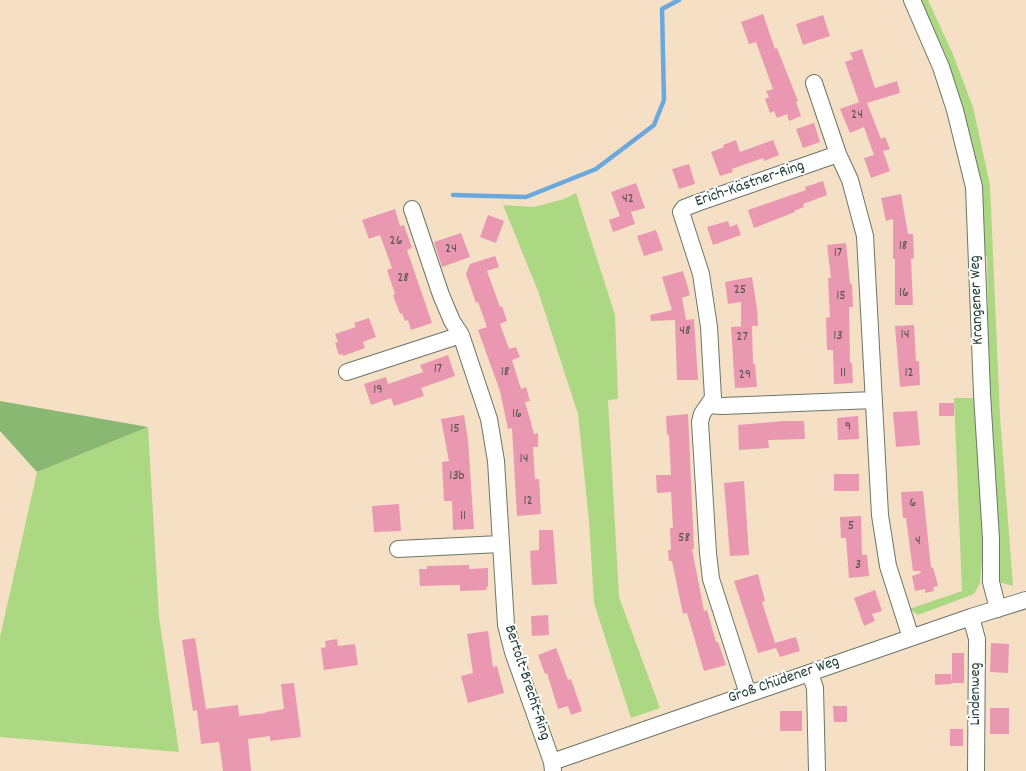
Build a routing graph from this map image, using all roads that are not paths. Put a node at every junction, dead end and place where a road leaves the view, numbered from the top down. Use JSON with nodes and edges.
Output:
{"nodes":[{"id":1,"x":912,"y":0,"type":"edge"},
{"id":2,"x":814,"y":83,"type":"dead end"},
{"id":3,"x":838,"y":154,"type":"junction"},
{"id":4,"x":412,"y":209,"type":"dead end"},
{"id":5,"x":461,"y":335,"type":"junction"},
{"id":6,"x":347,"y":372,"type":"dead end"},
{"id":7,"x":874,"y":400,"type":"junction"},
{"id":8,"x":709,"y":405,"type":"junction"},
{"id":9,"x":500,"y":544,"type":"junction"},
{"id":10,"x":398,"y":549,"type":"dead end"},
{"id":11,"x":1026,"y":600,"type":"edge"},
{"id":12,"x":998,"y":609,"type":"junction"},
{"id":13,"x":970,"y":617,"type":"junction"},
{"id":14,"x":911,"y":638,"type":"junction"},
{"id":15,"x":810,"y":673,"type":"junction"},
{"id":16,"x":748,"y":694,"type":"junction"},
{"id":17,"x":553,"y":767,"type":"edge"},
{"id":18,"x":816,"y":771,"type":"edge"},
{"id":19,"x":976,"y":771,"type":"edge"}],
"edges":[{"from":1,"to":12,"type":"street","name":"Krangener Weg"},
{"from":2,"to":3,"type":"street"},
{"from":3,"to":7,"type":"street"},
{"from":3,"to":8,"type":"street","name":"Erich-Kästner-Ring"},
{"from":4,"to":5,"type":"street","name":"Bertolt-Brecht-Ring"},
{"from":5,"to":6,"type":"street"},
{"from":5,"to":9,"type":"street","name":"Bertolt-Brecht-Ring"},
{"from":7,"to":8,"type":"street"},
{"from":7,"to":14,"type":"street"},
{"from":8,"to":16,"type":"street","name":"Erich-Kästner-Ring"},
{"from":9,"to":10,"type":"street"},
{"from":9,"to":17,"type":"street","name":"Bertolt-Brecht-Ring"},
{"from":11,"to":12,"type":"street","name":"Groß Chüdener Weg"},
{"from":12,"to":13,"type":"street","name":"Groß Chüdener Weg"},
{"from":13,"to":14,"type":"street","name":"Groß Chüdener Weg"},
{"from":13,"to":19,"type":"street","name":"Lindenweg"},
{"from":14,"to":15,"type":"street","name":"Groß Chüdener Weg"},
{"from":15,"to":16,"type":"street","name":"Groß Chüdener Weg"},
{"from":15,"to":18,"type":"street"},
{"from":16,"to":17,"type":"street","name":"Groß Chüdener Weg"}]}
